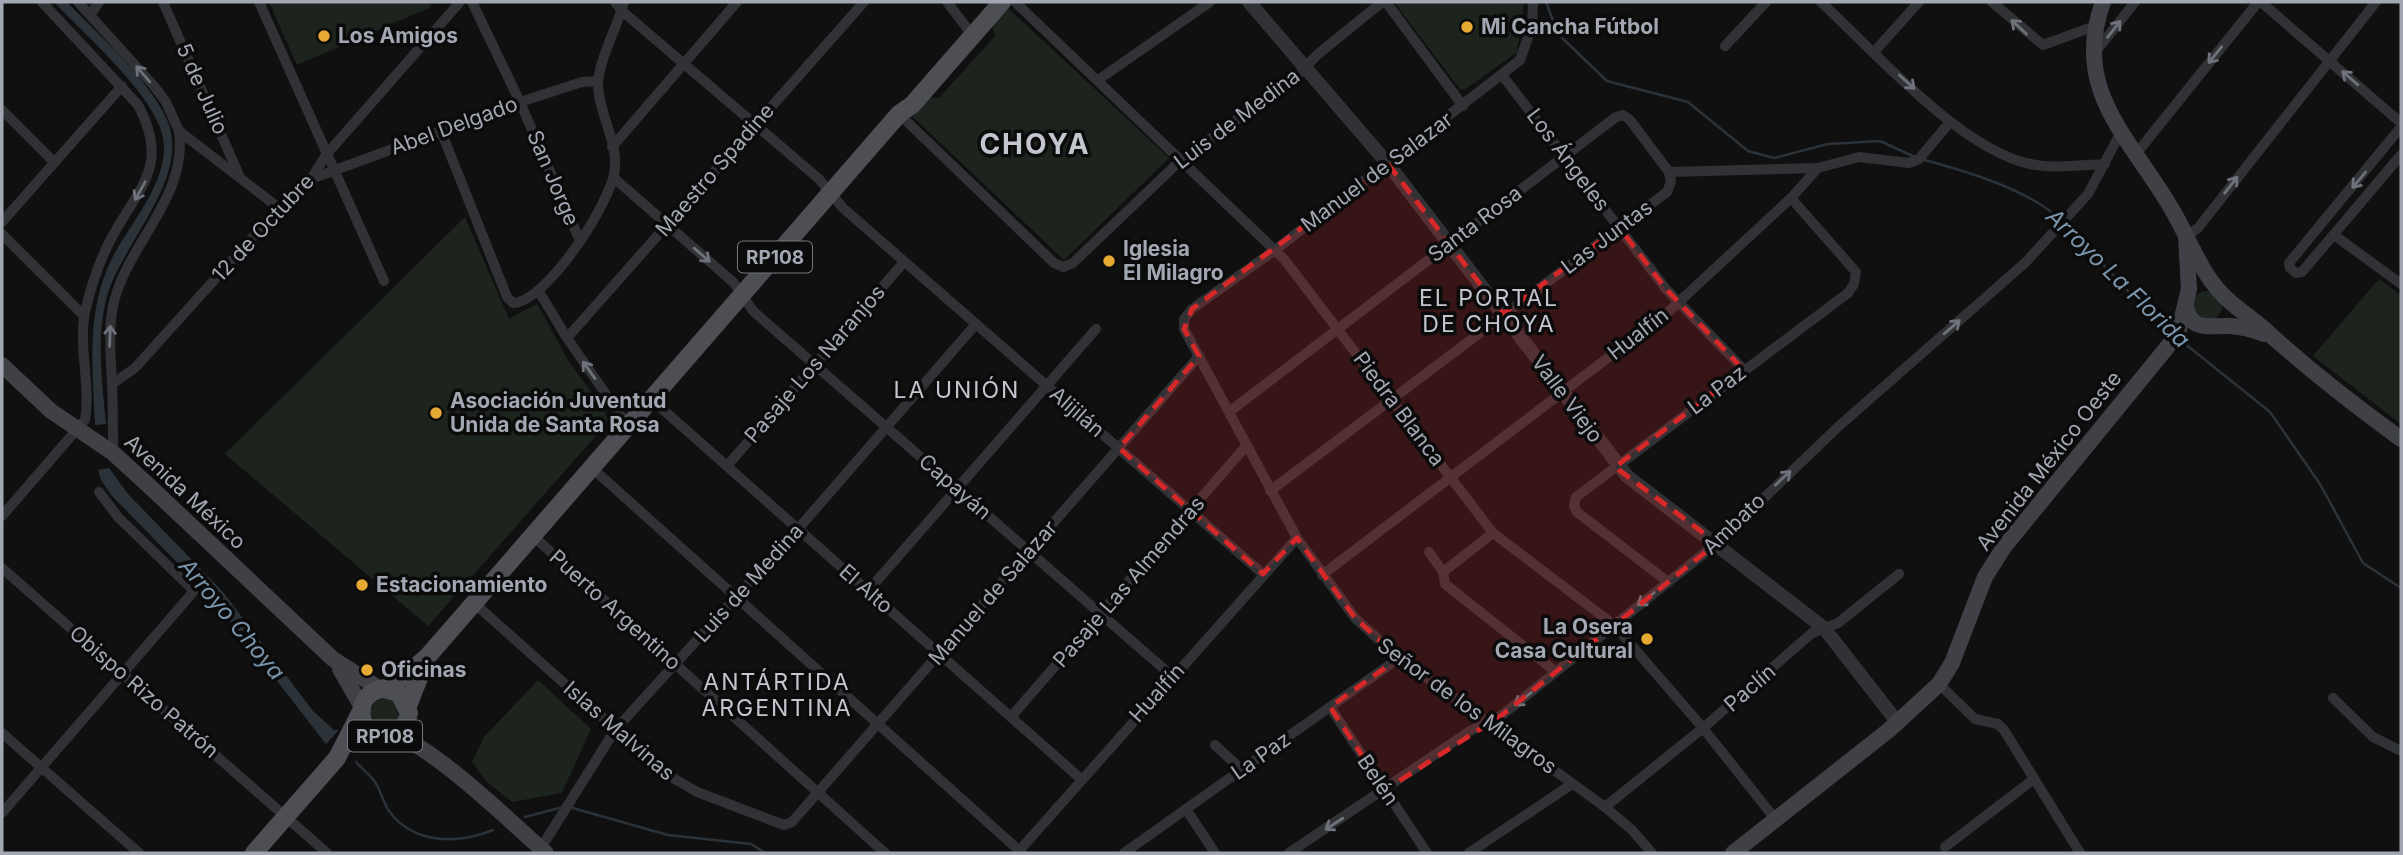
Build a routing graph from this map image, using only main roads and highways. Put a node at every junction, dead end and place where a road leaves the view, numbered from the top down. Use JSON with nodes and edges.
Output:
{"nodes":[{"id":1,"x":992,"y":2,"type":"edge"},
{"id":2,"x":1002,"y":2,"type":"edge"},
{"id":3,"x":2103,"y":2,"type":"edge"},
{"id":4,"x":970,"y":33,"type":"junction"},
{"id":5,"x":2186,"y":236,"type":"junction"},
{"id":6,"x":2221,"y":293,"type":"junction"},
{"id":7,"x":2186,"y":302,"type":"junction"},
{"id":8,"x":2211,"y":327,"type":"junction"},
{"id":9,"x":2173,"y":340,"type":"junction"},
{"id":10,"x":2275,"y":340,"type":"junction"},
{"id":11,"x":2,"y":365,"type":"edge"},
{"id":12,"x":2401,"y":439,"type":"edge"},
{"id":13,"x":428,"y":656,"type":"junction"},
{"id":14,"x":332,"y":659,"type":"junction"},
{"id":15,"x":383,"y":689,"type":"junction"},
{"id":16,"x":362,"y":709,"type":"junction"},
{"id":17,"x":408,"y":710,"type":"junction"},
{"id":18,"x":387,"y":736,"type":"junction"},
{"id":19,"x":428,"y":752,"type":"junction"},
{"id":20,"x":337,"y":758,"type":"junction"},
{"id":21,"x":541,"y":852,"type":"edge"},
{"id":22,"x":254,"y":853,"type":"edge"},
{"id":23,"x":1733,"y":853,"type":"edge"}],
"edges":[{"from":1,"to":4,"type":"main road","number":"RP108"},
{"from":2,"to":4,"type":"main road","number":"RP108"},
{"from":3,"to":5,"type":"main road"},
{"from":4,"to":13,"type":"main road","number":"RP108"},
{"from":5,"to":6,"type":"main road"},
{"from":5,"to":7,"type":"main road","name":"Avenida México Oeste"},
{"from":6,"to":7,"type":"main road"},
{"from":6,"to":8,"type":"main road"},
{"from":6,"to":10,"type":"main road"},
{"from":7,"to":8,"type":"main road"},
{"from":7,"to":9,"type":"main road","name":"Avenida México Oeste"},
{"from":8,"to":9,"type":"main road"},
{"from":8,"to":10,"type":"main road"},
{"from":9,"to":23,"type":"main road","name":"Avenida México Oeste"},
{"from":10,"to":12,"type":"main road"},
{"from":11,"to":14,"type":"main road","name":"Avenida México"},
{"from":13,"to":15,"type":"main road","number":"RP108"},
{"from":13,"to":17,"type":"main road","number":"RP108"},
{"from":14,"to":15,"type":"main road","name":"Avenida México"},
{"from":14,"to":16,"type":"main road","name":"Avenida México"},
{"from":15,"to":16,"type":"main road","number":"RP108"},
{"from":15,"to":17,"type":"main road","number":"RP108"},
{"from":16,"to":18,"type":"main road","number":"RP108"},
{"from":16,"to":20,"type":"main road","number":"RP108"},
{"from":17,"to":18,"type":"main road","number":"RP108"},
{"from":17,"to":19,"type":"main road"},
{"from":18,"to":19,"type":"main road"},
{"from":18,"to":20,"type":"main road","number":"RP108"},
{"from":19,"to":21,"type":"main road"},
{"from":20,"to":22,"type":"main road","number":"RP108"}]}
